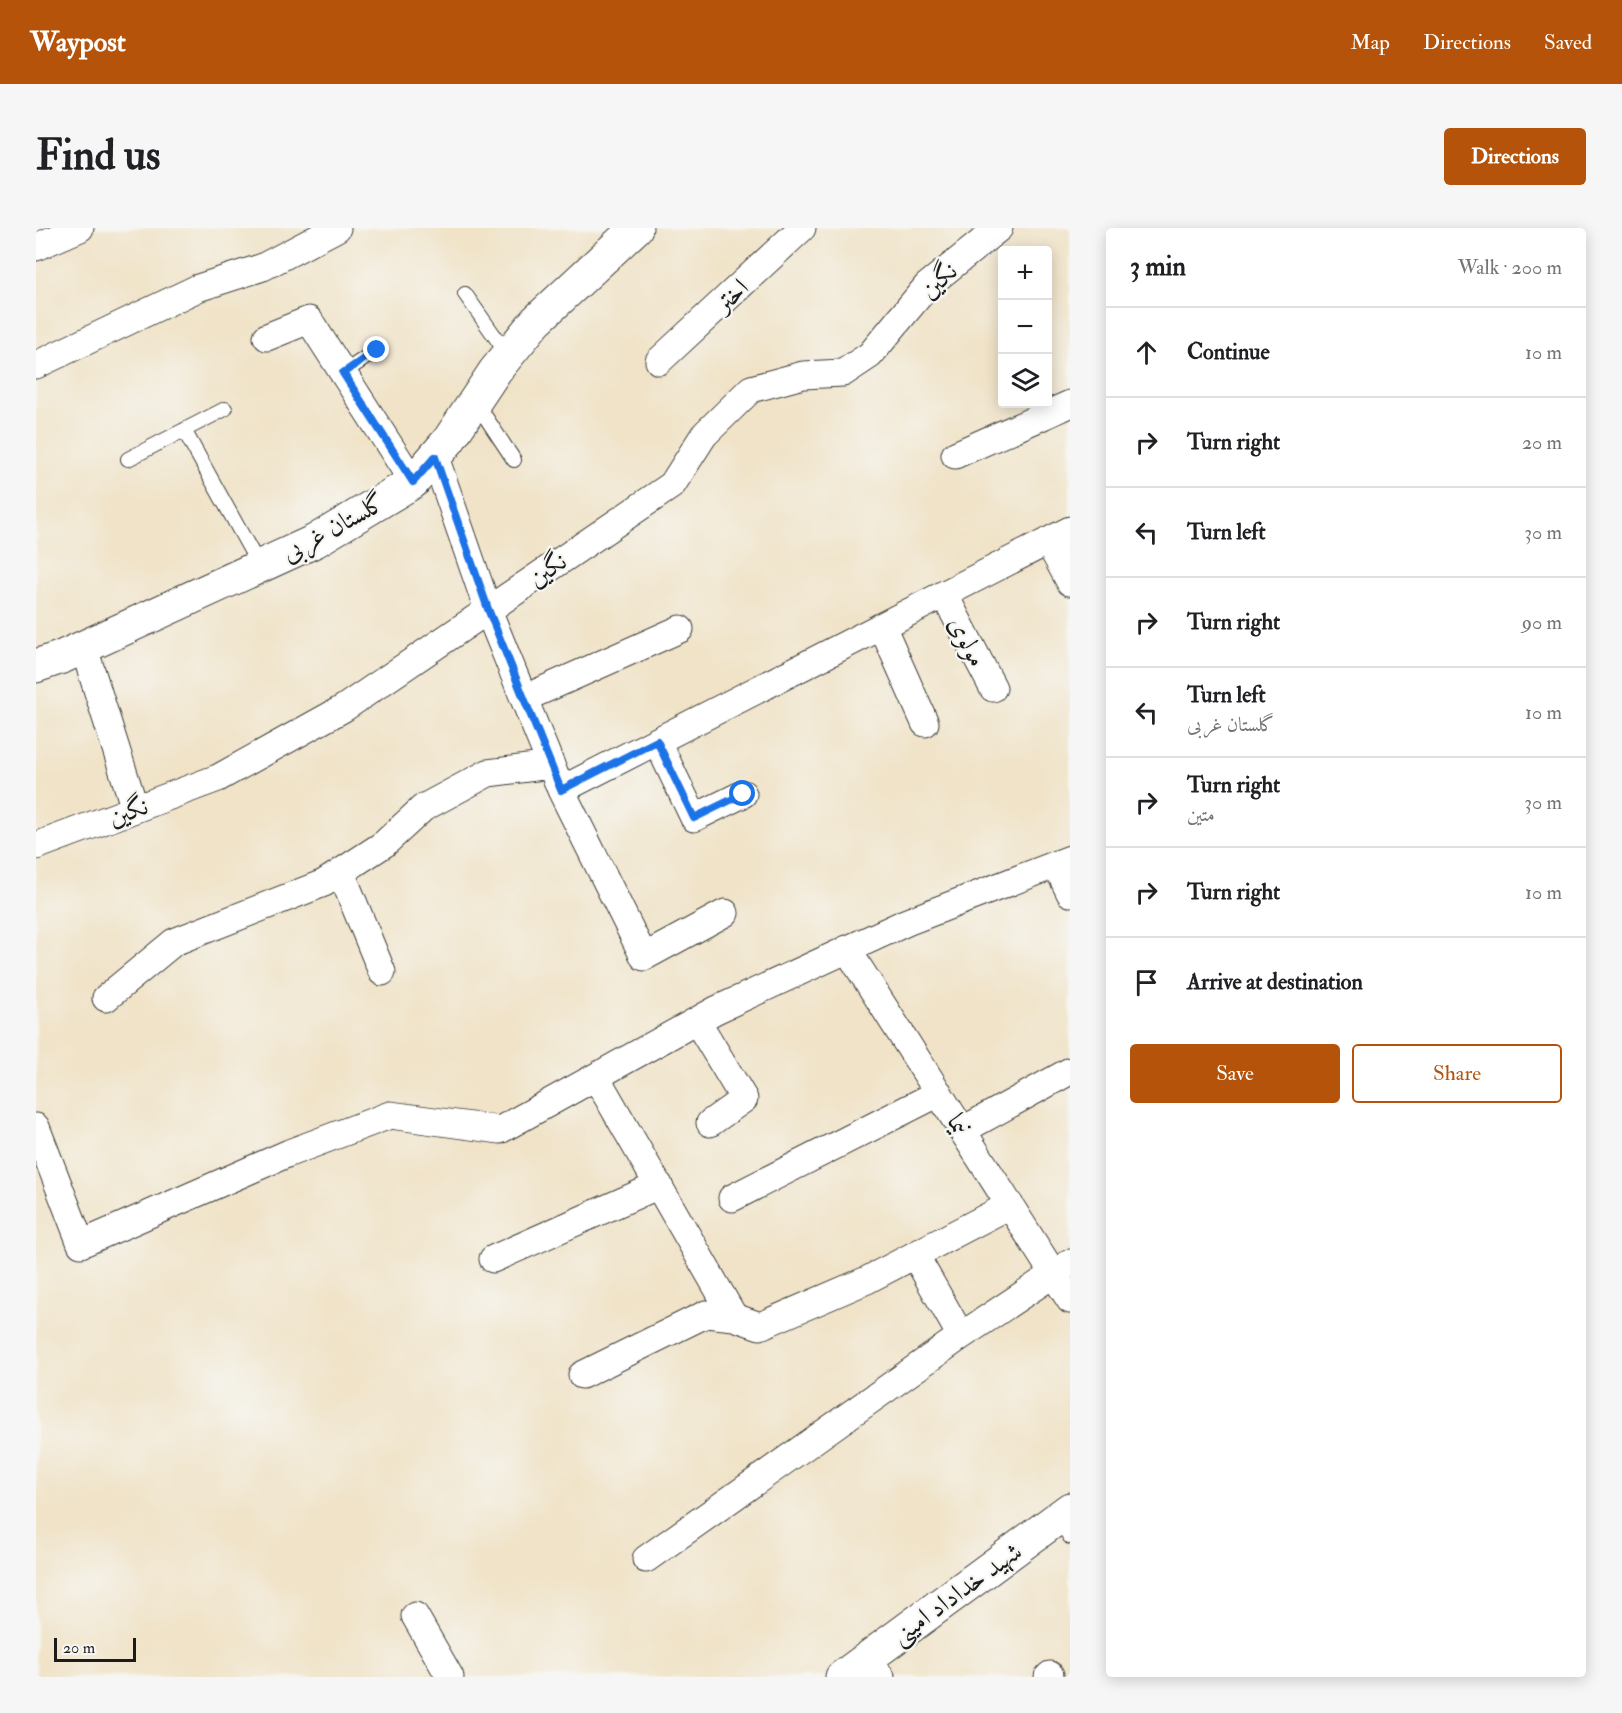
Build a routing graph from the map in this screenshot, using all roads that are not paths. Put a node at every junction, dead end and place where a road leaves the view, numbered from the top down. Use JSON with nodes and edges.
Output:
{"nodes":[{"id":1,"x":80,"y":228,"type":"edge"},
{"id":2,"x":337,"y":228,"type":"edge"},
{"id":3,"x":802,"y":228,"type":"edge"},
{"id":4,"x":999,"y":228,"type":"edge"},
{"id":5,"x":622,"y":233,"type":"edge"},
{"id":6,"x":36,"y":247,"type":"edge"},
{"id":7,"x":465,"y":294,"type":"dead end"},
{"id":8,"x":267,"y":337,"type":"dead end"},
{"id":9,"x":377,"y":350,"type":"dead end"},
{"id":10,"x":508,"y":355,"type":"junction"},
{"id":11,"x":659,"y":361,"type":"dead end"},
{"id":12,"x":36,"y":365,"type":"edge"},
{"id":13,"x":343,"y":373,"type":"junction"},
{"id":14,"x":475,"y":401,"type":"junction"},
{"id":15,"x":1070,"y":404,"type":"edge"},
{"id":16,"x":225,"y":409,"type":"dead end"},
{"id":17,"x":184,"y":430,"type":"junction"},
{"id":18,"x":955,"y":455,"type":"dead end"},
{"id":19,"x":435,"y":457,"type":"junction"},
{"id":20,"x":128,"y":459,"type":"dead end"},
{"id":21,"x":514,"y":460,"type":"dead end"},
{"id":22,"x":413,"y":482,"type":"junction"},
{"id":23,"x":1059,"y":536,"type":"edge"},
{"id":24,"x":260,"y":567,"type":"junction"},
{"id":25,"x":1070,"y":582,"type":"edge"},
{"id":26,"x":944,"y":594,"type":"junction"},
{"id":27,"x":488,"y":609,"type":"junction"},
{"id":28,"x":882,"y":626,"type":"junction"},
{"id":29,"x":680,"y":629,"type":"dead end"},
{"id":30,"x":84,"y":648,"type":"junction"},
{"id":31,"x":38,"y":662,"type":"edge"},
{"id":32,"x":993,"y":688,"type":"dead end"},
{"id":33,"x":525,"y":698,"type":"junction"},
{"id":34,"x":925,"y":723,"type":"dead end"},
{"id":35,"x":657,"y":741,"type":"junction"},
{"id":36,"x":551,"y":765,"type":"junction"},
{"id":37,"x":561,"y":790,"type":"junction"},
{"id":38,"x":743,"y":794,"type":"dead end"},
{"id":39,"x":135,"y":809,"type":"junction"},
{"id":40,"x":36,"y":846,"type":"edge"},
{"id":41,"x":1063,"y":862,"type":"edge"},
{"id":42,"x":341,"y":872,"type":"junction"},
{"id":43,"x":1070,"y":893,"type":"edge"},
{"id":44,"x":725,"y":913,"type":"dead end"},
{"id":45,"x":848,"y":949,"type":"junction"},
{"id":46,"x":382,"y":972,"type":"dead end"},
{"id":47,"x":106,"y":998,"type":"dead end"},
{"id":48,"x":697,"y":1021,"type":"junction"},
{"id":49,"x":1070,"y":1071,"type":"edge"},
{"id":50,"x":596,"y":1077,"type":"junction"},
{"id":51,"x":939,"y":1093,"type":"junction"},
{"id":52,"x":710,"y":1123,"type":"dead end"},
{"id":53,"x":36,"y":1127,"type":"edge"},
{"id":54,"x":963,"y":1130,"type":"junction"},
{"id":55,"x":658,"y":1185,"type":"junction"},
{"id":56,"x":732,"y":1198,"type":"dead end"},
{"id":57,"x":1010,"y":1205,"type":"junction"},
{"id":58,"x":915,"y":1255,"type":"junction"},
{"id":59,"x":493,"y":1259,"type":"dead end"},
{"id":60,"x":1062,"y":1269,"type":"edge"},
{"id":61,"x":1070,"y":1300,"type":"edge"},
{"id":62,"x":734,"y":1317,"type":"junction"},
{"id":63,"x":961,"y":1336,"type":"junction"},
{"id":64,"x":582,"y":1375,"type":"dead end"},
{"id":65,"x":1066,"y":1521,"type":"edge"},
{"id":66,"x":646,"y":1559,"type":"dead end"},
{"id":67,"x":415,"y":1616,"type":"dead end"},
{"id":68,"x":863,"y":1671,"type":"edge"},
{"id":69,"x":450,"y":1677,"type":"edge"}],
"edges":[{"from":1,"to":6,"type":"street"},
{"from":2,"to":12,"type":"street"},
{"from":3,"to":11,"type":"street","name":"اختر"},
{"from":4,"to":27,"type":"street","name":"نگین"},
{"from":5,"to":10,"type":"street","name":"گلستان غربی"},
{"from":7,"to":10,"type":"lane"},
{"from":8,"to":13,"type":"street"},
{"from":9,"to":13,"type":"lane"},
{"from":10,"to":14,"type":"street","name":"گلستان غربی"},
{"from":13,"to":22,"type":"street"},
{"from":14,"to":19,"type":"street","name":"گلستان غربی"},
{"from":14,"to":21,"type":"lane"},
{"from":15,"to":18,"type":"street"},
{"from":16,"to":17,"type":"lane"},
{"from":17,"to":20,"type":"lane"},
{"from":17,"to":24,"type":"lane"},
{"from":19,"to":22,"type":"street","name":"گلستان غربی"},
{"from":19,"to":27,"type":"street"},
{"from":22,"to":24,"type":"street","name":"گلستان غربی"},
{"from":23,"to":25,"type":"street"},
{"from":23,"to":26,"type":"street"},
{"from":24,"to":30,"type":"street","name":"گلستان غربی"},
{"from":26,"to":28,"type":"street"},
{"from":26,"to":32,"type":"street","name":"مولوی"},
{"from":27,"to":33,"type":"street"},
{"from":27,"to":39,"type":"street","name":"نگین"},
{"from":28,"to":34,"type":"street"},
{"from":28,"to":35,"type":"street"},
{"from":29,"to":33,"type":"street"},
{"from":30,"to":31,"type":"street","name":"گلستان غربی"},
{"from":30,"to":39,"type":"street"},
{"from":33,"to":36,"type":"street"},
{"from":35,"to":37,"type":"street"},
{"from":35,"to":38,"type":"street"},
{"from":36,"to":37,"type":"street"},
{"from":36,"to":42,"type":"street"},
{"from":37,"to":44,"type":"street"},
{"from":39,"to":40,"type":"street","name":"نگین"},
{"from":41,"to":43,"type":"street"},
{"from":41,"to":45,"type":"street"},
{"from":42,"to":46,"type":"street"},
{"from":42,"to":47,"type":"street"},
{"from":45,"to":48,"type":"street"},
{"from":45,"to":51,"type":"street","name":"نیما"},
{"from":48,"to":50,"type":"street"},
{"from":48,"to":52,"type":"street"},
{"from":49,"to":54,"type":"street"},
{"from":50,"to":53,"type":"street"},
{"from":50,"to":55,"type":"street"},
{"from":51,"to":54,"type":"street","name":"نیما"},
{"from":51,"to":56,"type":"street"},
{"from":54,"to":57,"type":"street","name":"نیما"},
{"from":55,"to":59,"type":"street"},
{"from":55,"to":62,"type":"street"},
{"from":57,"to":58,"type":"street"},
{"from":57,"to":60,"type":"street","name":"نیما"},
{"from":58,"to":62,"type":"street"},
{"from":58,"to":63,"type":"street"},
{"from":60,"to":61,"type":"street","name":"نیما"},
{"from":60,"to":63,"type":"street"},
{"from":62,"to":64,"type":"street"},
{"from":63,"to":66,"type":"street"},
{"from":65,"to":68,"type":"street","name":"شهید خداداد امینی"},
{"from":67,"to":69,"type":"street"}]}
